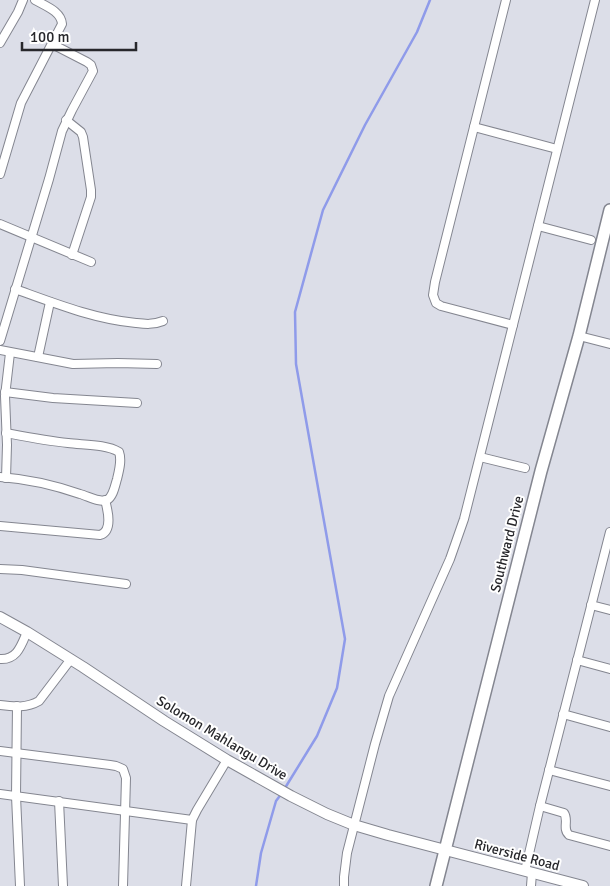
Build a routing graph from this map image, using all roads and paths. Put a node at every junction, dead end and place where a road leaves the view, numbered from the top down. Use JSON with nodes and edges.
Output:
{"nodes":[{"id":1,"x":23,"y":0,"type":"edge"},
{"id":2,"x":35,"y":0,"type":"edge"},
{"id":3,"x":506,"y":0,"type":"edge"},
{"id":4,"x":595,"y":0,"type":"edge"},
{"id":5,"x":0,"y":43,"type":"edge"},
{"id":6,"x":52,"y":44,"type":"junction"},
{"id":7,"x":66,"y":120,"type":"junction"},
{"id":8,"x":474,"y":127,"type":"junction"},
{"id":9,"x":557,"y":149,"type":"junction"},
{"id":10,"x":0,"y":174,"type":"edge"},
{"id":11,"x":610,"y":210,"type":"edge"},
{"id":12,"x":0,"y":224,"type":"edge"},
{"id":13,"x":538,"y":226,"type":"junction"},
{"id":14,"x":31,"y":238,"type":"junction"},
{"id":15,"x":591,"y":240,"type":"dead end"},
{"id":16,"x":72,"y":254,"type":"junction"},
{"id":17,"x":91,"y":262,"type":"dead end"},
{"id":18,"x":15,"y":289,"type":"junction"},
{"id":19,"x":50,"y":302,"type":"junction"},
{"id":20,"x":163,"y":321,"type":"dead end"},
{"id":21,"x":514,"y":325,"type":"junction"},
{"id":22,"x":579,"y":336,"type":"junction"},
{"id":23,"x":0,"y":341,"type":"edge"},
{"id":24,"x":610,"y":344,"type":"edge"},
{"id":25,"x":0,"y":350,"type":"edge"},
{"id":26,"x":10,"y":353,"type":"junction"},
{"id":27,"x":38,"y":357,"type":"junction"},
{"id":28,"x":157,"y":364,"type":"dead end"},
{"id":29,"x":3,"y":395,"type":"edge"},
{"id":30,"x":137,"y":403,"type":"dead end"},
{"id":31,"x":6,"y":433,"type":"junction"},
{"id":32,"x":480,"y":457,"type":"junction"},
{"id":33,"x":524,"y":468,"type":"dead end"},
{"id":34,"x":3,"y":477,"type":"edge"},
{"id":35,"x":106,"y":500,"type":"junction"},
{"id":36,"x":0,"y":526,"type":"edge"},
{"id":37,"x":610,"y":532,"type":"edge"},
{"id":38,"x":607,"y":552,"type":"edge"},
{"id":39,"x":0,"y":568,"type":"edge"},
{"id":40,"x":126,"y":584,"type":"dead end"},
{"id":41,"x":590,"y":605,"type":"junction"},
{"id":42,"x":610,"y":610,"type":"edge"},
{"id":43,"x":0,"y":618,"type":"edge"},
{"id":44,"x":27,"y":632,"type":"junction"},
{"id":45,"x":0,"y":659,"type":"edge"},
{"id":46,"x":71,"y":659,"type":"junction"},
{"id":47,"x":577,"y":660,"type":"junction"},
{"id":48,"x":610,"y":668,"type":"edge"},
{"id":49,"x":0,"y":705,"type":"edge"},
{"id":50,"x":17,"y":706,"type":"junction"},
{"id":51,"x":563,"y":714,"type":"junction"},
{"id":52,"x":610,"y":727,"type":"edge"},
{"id":53,"x":0,"y":751,"type":"edge"},
{"id":54,"x":16,"y":752,"type":"junction"},
{"id":55,"x":227,"y":760,"type":"junction"},
{"id":56,"x":549,"y":770,"type":"junction"},
{"id":57,"x":610,"y":786,"type":"edge"},
{"id":58,"x":0,"y":794,"type":"edge"},
{"id":59,"x":16,"y":796,"type":"junction"},
{"id":60,"x":59,"y":801,"type":"junction"},
{"id":61,"x":540,"y":806,"type":"junction"},
{"id":62,"x":125,"y":812,"type":"junction"},
{"id":63,"x":192,"y":820,"type":"junction"},
{"id":64,"x":354,"y":825,"type":"junction"},
{"id":65,"x":610,"y":846,"type":"edge"},
{"id":66,"x":445,"y":850,"type":"junction"},
{"id":67,"x":529,"y":872,"type":"junction"},
{"id":68,"x":20,"y":886,"type":"edge"},
{"id":69,"x":63,"y":886,"type":"edge"},
{"id":70,"x":123,"y":886,"type":"edge"},
{"id":71,"x":186,"y":886,"type":"edge"},
{"id":72,"x":344,"y":886,"type":"edge"},
{"id":73,"x":436,"y":886,"type":"edge"},
{"id":74,"x":531,"y":886,"type":"edge"},
{"id":75,"x":583,"y":886,"type":"edge"}],
"edges":[{"from":1,"to":5,"type":"street"},
{"from":2,"to":6,"type":"street"},
{"from":3,"to":8,"type":"street"},
{"from":4,"to":9,"type":"street"},
{"from":6,"to":7,"type":"street"},
{"from":6,"to":10,"type":"street"},
{"from":7,"to":14,"type":"street"},
{"from":7,"to":16,"type":"street"},
{"from":8,"to":9,"type":"street"},
{"from":8,"to":21,"type":"street"},
{"from":9,"to":13,"type":"street"},
{"from":11,"to":22,"type":"main road","name":"Southward Drive"},
{"from":12,"to":14,"type":"street"},
{"from":13,"to":15,"type":"street"},
{"from":13,"to":21,"type":"street"},
{"from":14,"to":16,"type":"street"},
{"from":14,"to":18,"type":"street"},
{"from":16,"to":17,"type":"street"},
{"from":18,"to":19,"type":"street"},
{"from":18,"to":23,"type":"street"},
{"from":19,"to":20,"type":"street"},
{"from":19,"to":27,"type":"street"},
{"from":21,"to":32,"type":"street"},
{"from":22,"to":24,"type":"street"},
{"from":22,"to":66,"type":"main road","name":"Southward Drive"},
{"from":25,"to":26,"type":"street"},
{"from":26,"to":27,"type":"street"},
{"from":26,"to":29,"type":"street"},
{"from":27,"to":28,"type":"street"},
{"from":29,"to":30,"type":"street"},
{"from":29,"to":31,"type":"street"},
{"from":31,"to":34,"type":"street"},
{"from":31,"to":35,"type":"street"},
{"from":32,"to":33,"type":"street"},
{"from":32,"to":64,"type":"street"},
{"from":34,"to":35,"type":"street"},
{"from":35,"to":36,"type":"street"},
{"from":37,"to":38,"type":"street"},
{"from":38,"to":41,"type":"street"},
{"from":39,"to":40,"type":"street"},
{"from":41,"to":42,"type":"street"},
{"from":41,"to":47,"type":"street"},
{"from":43,"to":44,"type":"street","name":"Solomon Mahlangu Drive"},
{"from":44,"to":45,"type":"street"},
{"from":44,"to":46,"type":"street","name":"Solomon Mahlangu Drive"},
{"from":46,"to":50,"type":"street"},
{"from":46,"to":55,"type":"street","name":"Solomon Mahlangu Drive"},
{"from":47,"to":48,"type":"street"},
{"from":47,"to":51,"type":"street"},
{"from":49,"to":50,"type":"street"},
{"from":50,"to":54,"type":"street"},
{"from":51,"to":52,"type":"street"},
{"from":51,"to":56,"type":"street"},
{"from":53,"to":54,"type":"street"},
{"from":54,"to":59,"type":"street"},
{"from":54,"to":62,"type":"street"},
{"from":55,"to":63,"type":"street"},
{"from":55,"to":64,"type":"street","name":"Solomon Mahlangu Drive"},
{"from":56,"to":57,"type":"street"},
{"from":56,"to":61,"type":"street"},
{"from":58,"to":59,"type":"street"},
{"from":59,"to":60,"type":"street"},
{"from":59,"to":68,"type":"street"},
{"from":60,"to":62,"type":"street"},
{"from":60,"to":69,"type":"street"},
{"from":61,"to":65,"type":"street"},
{"from":61,"to":67,"type":"street"},
{"from":62,"to":63,"type":"street"},
{"from":62,"to":70,"type":"street"},
{"from":63,"to":71,"type":"street"},
{"from":64,"to":66,"type":"street","name":"Solomon Mahlangu Drive"},
{"from":64,"to":72,"type":"street"},
{"from":66,"to":67,"type":"street","name":"Riverside Road"},
{"from":66,"to":73,"type":"main road","name":"Southward Drive"},
{"from":67,"to":74,"type":"street"},
{"from":67,"to":75,"type":"street","name":"Riverside Road"}]}
